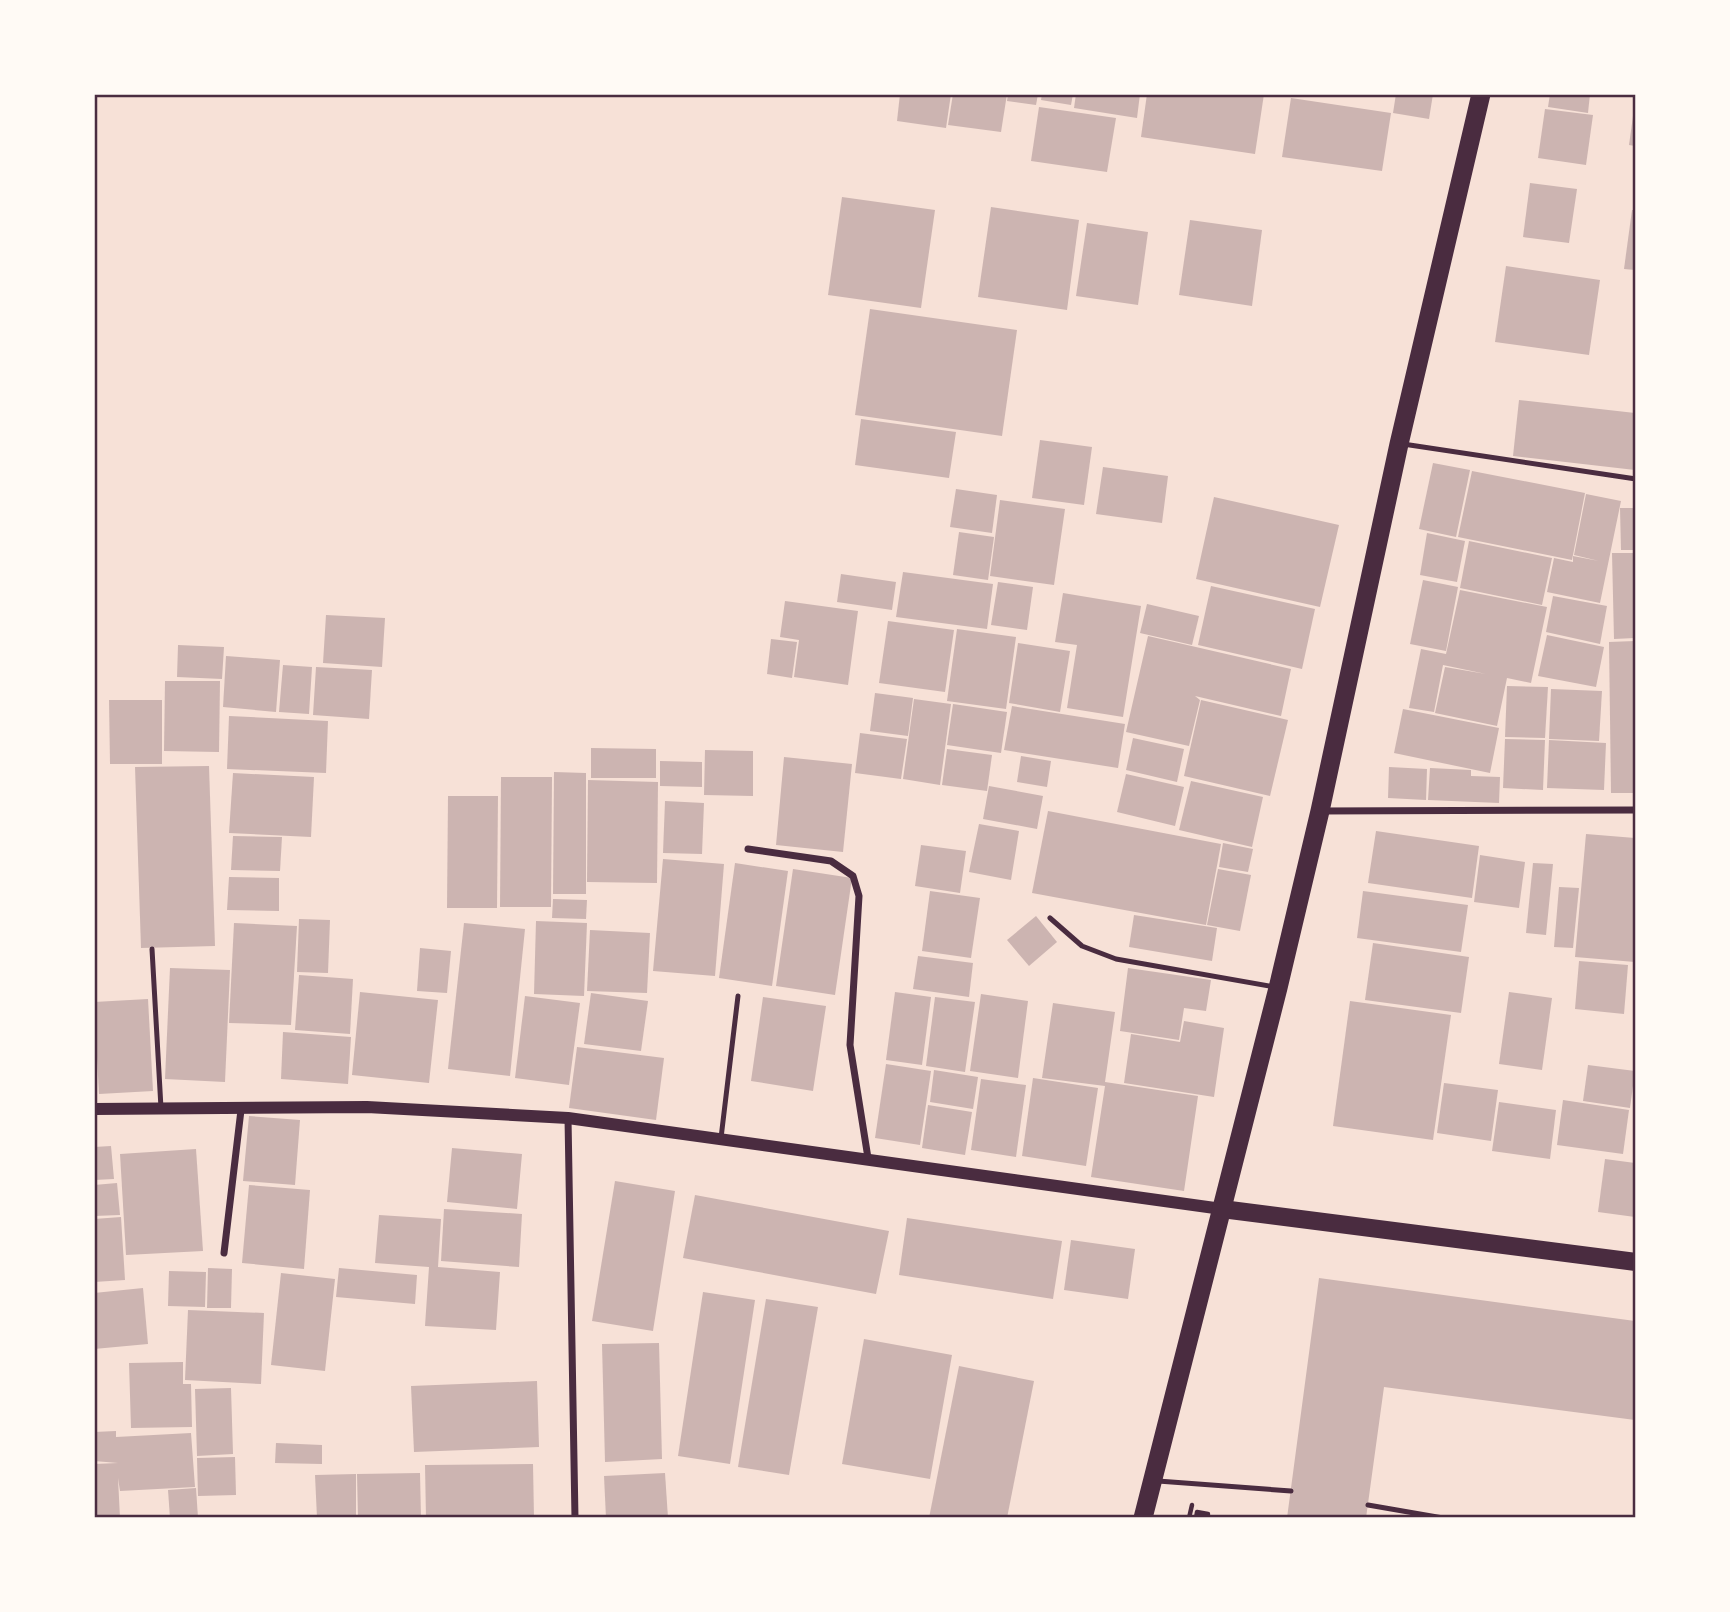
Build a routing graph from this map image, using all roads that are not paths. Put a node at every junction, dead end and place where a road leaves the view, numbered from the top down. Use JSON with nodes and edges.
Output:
{"nodes":[{"id":1,"x":1482,"y":94,"type":"edge"},
{"id":2,"x":1399,"y":444,"type":"junction"},
{"id":3,"x":1636,"y":479,"type":"edge"},
{"id":4,"x":1636,"y":810,"type":"edge"},
{"id":5,"x":1320,"y":811,"type":"junction"},
{"id":6,"x":748,"y":849,"type":"dead end"},
{"id":7,"x":1050,"y":918,"type":"dead end"},
{"id":8,"x":152,"y":948,"type":"dead end"},
{"id":9,"x":1278,"y":988,"type":"junction"},
{"id":10,"x":738,"y":996,"type":"dead end"},
{"id":11,"x":161,"y":1108,"type":"junction"},
{"id":12,"x":94,"y":1109,"type":"edge"},
{"id":13,"x":241,"y":1110,"type":"junction"},
{"id":14,"x":568,"y":1118,"type":"junction"},
{"id":15,"x":721,"y":1139,"type":"junction"},
{"id":16,"x":868,"y":1158,"type":"junction"},
{"id":17,"x":1222,"y":1209,"type":"junction"},
{"id":18,"x":224,"y":1253,"type":"dead end"},
{"id":19,"x":1636,"y":1262,"type":"edge"},
{"id":20,"x":1152,"y":1480,"type":"junction"},
{"id":21,"x":1291,"y":1491,"type":"dead end"},
{"id":22,"x":1368,"y":1505,"type":"dead end"},
{"id":23,"x":575,"y":1517,"type":"edge"},
{"id":24,"x":1143,"y":1517,"type":"edge"},
{"id":25,"x":1443,"y":1517,"type":"edge"}],
"edges":[{"from":1,"to":2,"type":"highway"},
{"from":2,"to":3,"type":"lane"},
{"from":2,"to":5,"type":"highway"},
{"from":4,"to":5,"type":"street"},
{"from":5,"to":9,"type":"highway"},
{"from":6,"to":16,"type":"street"},
{"from":7,"to":9,"type":"lane"},
{"from":8,"to":11,"type":"lane"},
{"from":9,"to":17,"type":"highway"},
{"from":10,"to":15,"type":"lane"},
{"from":11,"to":12,"type":"street"},
{"from":11,"to":13,"type":"street"},
{"from":13,"to":14,"type":"street"},
{"from":13,"to":18,"type":"street"},
{"from":14,"to":15,"type":"street"},
{"from":14,"to":23,"type":"street"},
{"from":15,"to":16,"type":"street"},
{"from":16,"to":17,"type":"street"},
{"from":17,"to":19,"type":"main road"},
{"from":17,"to":20,"type":"highway"},
{"from":20,"to":21,"type":"lane"},
{"from":20,"to":24,"type":"highway"},
{"from":22,"to":25,"type":"lane"}]}
